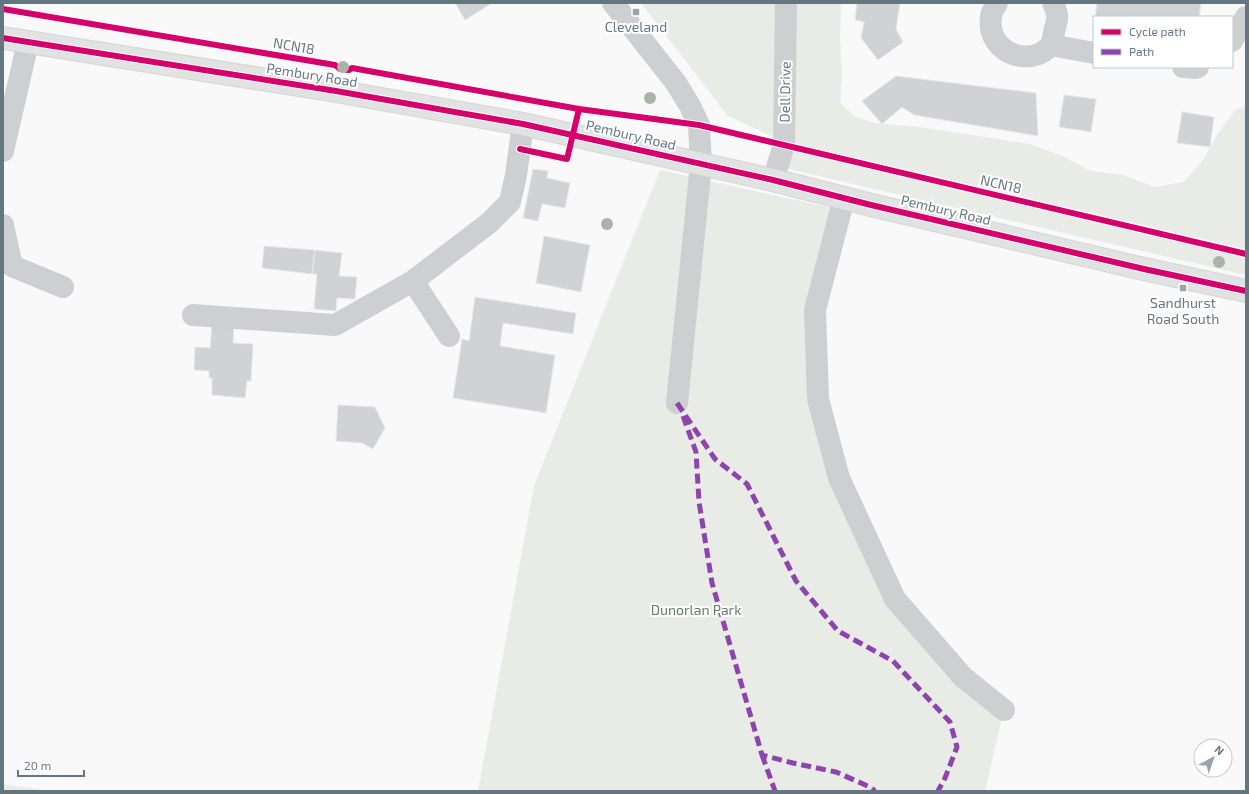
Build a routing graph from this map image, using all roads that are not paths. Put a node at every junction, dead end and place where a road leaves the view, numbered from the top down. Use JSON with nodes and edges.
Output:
{"nodes":[{"id":1,"x":613,"y":3,"type":"edge"},
{"id":2,"x":786,"y":3,"type":"edge"},
{"id":3,"x":997,"y":3,"type":"edge"},
{"id":4,"x":1053,"y":3,"type":"edge"},
{"id":5,"x":1246,"y":17,"type":"edge"},
{"id":6,"x":3,"y":38,"type":"edge"},
{"id":7,"x":1233,"y":39,"type":"edge"},
{"id":8,"x":28,"y":42,"type":"junction"},
{"id":9,"x":1051,"y":45,"type":"junction"},
{"id":10,"x":1093,"y":53,"type":"edge"},
{"id":11,"x":523,"y":124,"type":"junction"},
{"id":12,"x":3,"y":151,"type":"edge"},
{"id":13,"x":701,"y":164,"type":"junction"},
{"id":14,"x":773,"y":180,"type":"junction"},
{"id":15,"x":844,"y":198,"type":"junction"},
{"id":16,"x":3,"y":225,"type":"edge"},
{"id":17,"x":413,"y":281,"type":"junction"},
{"id":18,"x":63,"y":287,"type":"dead end"},
{"id":19,"x":1246,"y":291,"type":"edge"},
{"id":20,"x":193,"y":315,"type":"dead end"},
{"id":21,"x":449,"y":336,"type":"dead end"},
{"id":22,"x":677,"y":403,"type":"dead end"},
{"id":23,"x":1004,"y":710,"type":"dead end"}],
"edges":[{"from":1,"to":13,"type":"street"},
{"from":2,"to":14,"type":"street","name":"Dell Drive"},
{"from":3,"to":9,"type":"street"},
{"from":4,"to":9,"type":"street"},
{"from":5,"to":7,"type":"street"},
{"from":6,"to":8,"type":"main road","name":"Pembury Road"},
{"from":8,"to":11,"type":"main road","name":"Pembury Road"},
{"from":8,"to":12,"type":"street"},
{"from":9,"to":10,"type":"street"},
{"from":11,"to":13,"type":"main road","name":"Pembury Road"},
{"from":11,"to":17,"type":"street"},
{"from":13,"to":14,"type":"main road","name":"Pembury Road"},
{"from":13,"to":22,"type":"street"},
{"from":14,"to":15,"type":"main road","name":"Pembury Road"},
{"from":15,"to":19,"type":"main road","name":"Pembury Road"},
{"from":15,"to":23,"type":"street"},
{"from":16,"to":18,"type":"street"},
{"from":17,"to":20,"type":"street"},
{"from":17,"to":21,"type":"street"}]}
